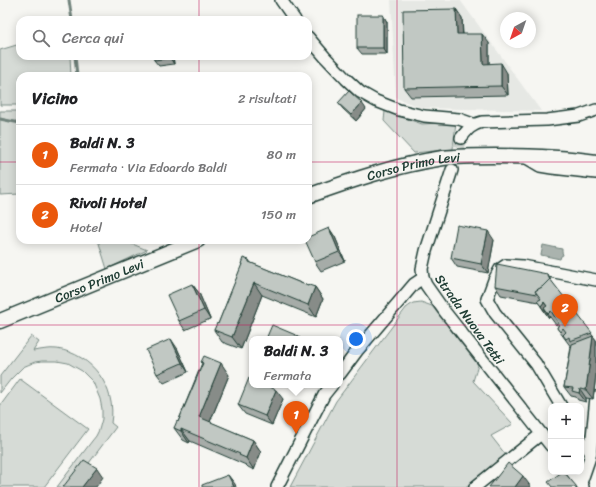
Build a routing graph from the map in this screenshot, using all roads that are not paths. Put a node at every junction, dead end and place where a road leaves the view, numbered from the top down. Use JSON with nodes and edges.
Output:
{"nodes":[{"id":1,"x":281,"y":0,"type":"edge"},
{"id":2,"x":292,"y":16,"type":"edge"},
{"id":3,"x":312,"y":42,"type":"edge"},
{"id":4,"x":596,"y":110,"type":"edge"},
{"id":5,"x":473,"y":124,"type":"junction"},
{"id":6,"x":462,"y":138,"type":"tunnel mouth"},
{"id":7,"x":522,"y":156,"type":"junction"},
{"id":8,"x":596,"y":162,"type":"edge"},
{"id":9,"x":452,"y":170,"type":"tunnel mouth"},
{"id":10,"x":596,"y":173,"type":"edge"},
{"id":11,"x":312,"y":195,"type":"edge"},
{"id":12,"x":188,"y":244,"type":"edge"},
{"id":13,"x":423,"y":278,"type":"junction"},
{"id":14,"x":596,"y":280,"type":"edge"},
{"id":15,"x":0,"y":320,"type":"edge"},
{"id":16,"x":343,"y":370,"type":"edge"},
{"id":17,"x":330,"y":388,"type":"edge"},
{"id":18,"x":596,"y":397,"type":"edge"},
{"id":19,"x":560,"y":403,"type":"edge"},
{"id":20,"x":541,"y":434,"type":"junction"},
{"id":21,"x":548,"y":442,"type":"edge"},
{"id":22,"x":584,"y":444,"type":"edge"},
{"id":23,"x":591,"y":453,"type":"junction"},
{"id":24,"x":574,"y":475,"type":"edge"},
{"id":25,"x":582,"y":485,"type":"edge"},
{"id":26,"x":276,"y":487,"type":"edge"},
{"id":27,"x":475,"y":487,"type":"edge"}],
"edges":[{"from":1,"to":2,"type":"street"},
{"from":3,"to":5,"type":"street"},
{"from":4,"to":5,"type":"street"},
{"from":5,"to":6,"type":"street"},
{"from":7,"to":8,"type":"main road","name":"Corso Primo Levi"},
{"from":7,"to":10,"type":"street","name":"Corso Primo Levi"},
{"from":7,"to":11,"type":"main road","name":"Corso Primo Levi"},
{"from":9,"to":13,"type":"street","name":"Strada Nuova Tetti"},
{"from":12,"to":15,"type":"main road","name":"Corso Primo Levi"},
{"from":13,"to":16,"type":"street"},
{"from":13,"to":20,"type":"street","name":"Strada Nuova Tetti"},
{"from":14,"to":19,"type":"street"},
{"from":17,"to":26,"type":"street"},
{"from":18,"to":23,"type":"street"},
{"from":20,"to":21,"type":"street","name":"Strada Nuova Tetti"},
{"from":20,"to":27,"type":"street"},
{"from":22,"to":23,"type":"street"},
{"from":23,"to":25,"type":"street"},
{"from":24,"to":25,"type":"street"}]}
